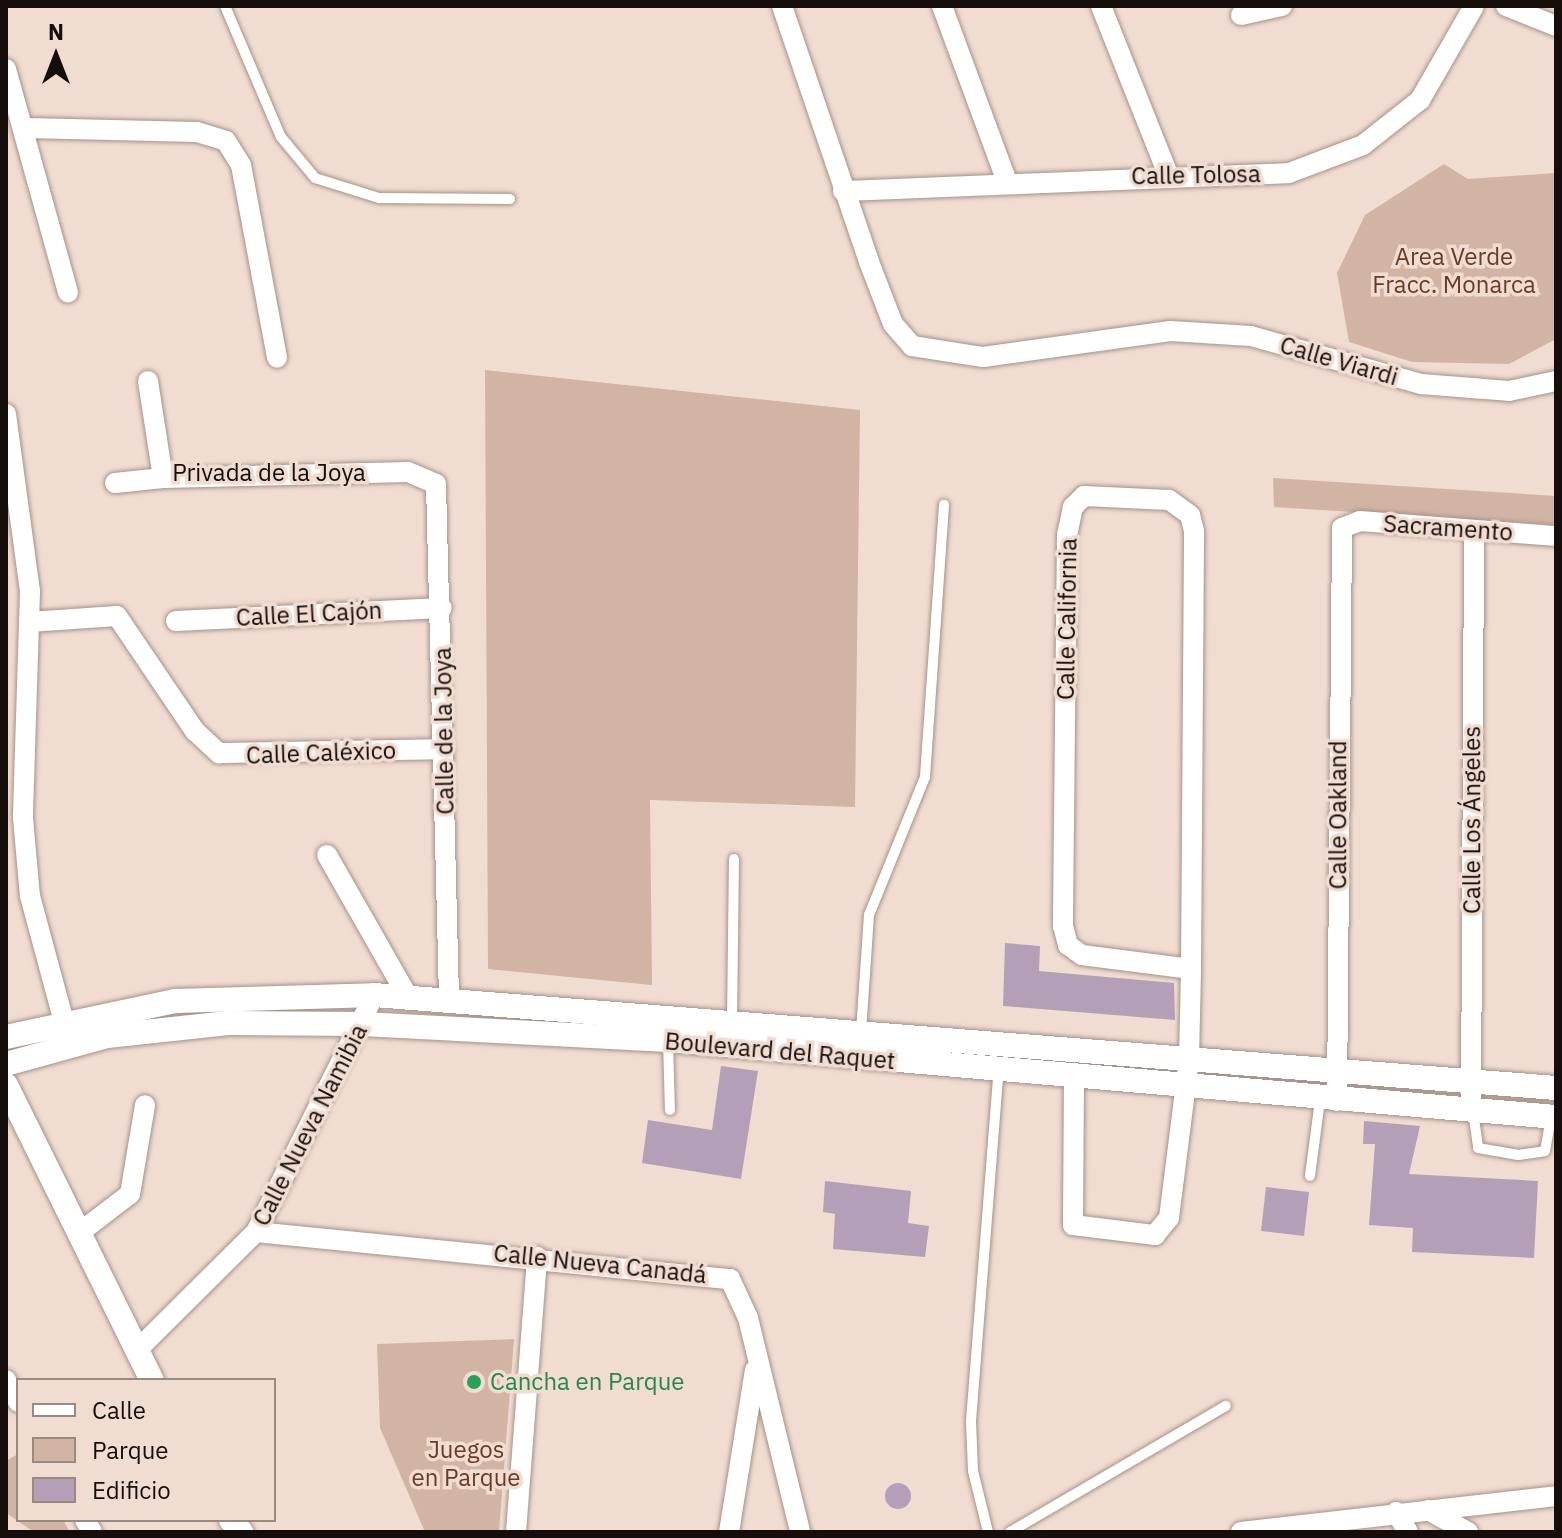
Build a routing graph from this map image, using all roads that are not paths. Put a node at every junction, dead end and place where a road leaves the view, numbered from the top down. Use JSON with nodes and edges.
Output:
{"nodes":[{"id":1,"x":225,"y":6,"type":"edge"},
{"id":2,"x":782,"y":6,"type":"edge"},
{"id":3,"x":942,"y":6,"type":"edge"},
{"id":4,"x":1101,"y":6,"type":"edge"},
{"id":5,"x":1282,"y":6,"type":"edge"},
{"id":6,"x":1474,"y":6,"type":"edge"},
{"id":7,"x":1506,"y":6,"type":"edge"},
{"id":8,"x":1241,"y":15,"type":"dead end"},
{"id":9,"x":1556,"y":26,"type":"edge"},
{"id":10,"x":6,"y":69,"type":"edge"},
{"id":11,"x":26,"y":128,"type":"junction"},
{"id":12,"x":1168,"y":174,"type":"junction"},
{"id":13,"x":1007,"y":182,"type":"junction"},
{"id":14,"x":843,"y":191,"type":"junction"},
{"id":15,"x":510,"y":199,"type":"dead end"},
{"id":16,"x":68,"y":293,"type":"dead end"},
{"id":17,"x":277,"y":358,"type":"dead end"},
{"id":18,"x":148,"y":381,"type":"dead end"},
{"id":19,"x":1556,"y":381,"type":"edge"},
{"id":20,"x":6,"y":414,"type":"edge"},
{"id":21,"x":421,"y":473,"type":"joint"},
{"id":22,"x":163,"y":478,"type":"junction"},
{"id":23,"x":115,"y":483,"type":"dead end"},
{"id":24,"x":944,"y":505,"type":"dead end"},
{"id":25,"x":1342,"y":528,"type":"joint"},
{"id":26,"x":1474,"y":530,"type":"junction"},
{"id":27,"x":1556,"y":536,"type":"edge"},
{"id":28,"x":442,"y":608,"type":"junction"},
{"id":29,"x":176,"y":621,"type":"dead end"},
{"id":30,"x":29,"y":622,"type":"junction"},
{"id":31,"x":444,"y":749,"type":"junction"},
{"id":32,"x":327,"y":855,"type":"dead end"},
{"id":33,"x":734,"y":859,"type":"dead end"},
{"id":34,"x":1191,"y":969,"type":"junction"},
{"id":35,"x":374,"y":995,"type":"junction"},
{"id":36,"x":408,"y":997,"type":"junction"},
{"id":37,"x":449,"y":998,"type":"junction"},
{"id":38,"x":63,"y":1019,"type":"junction"},
{"id":39,"x":732,"y":1022,"type":"junction"},
{"id":40,"x":363,"y":1024,"type":"junction"},
{"id":41,"x":861,"y":1034,"type":"junction"},
{"id":42,"x":6,"y":1037,"type":"edge"},
{"id":43,"x":668,"y":1040,"type":"junction"},
{"id":44,"x":70,"y":1045,"type":"junction"},
{"id":45,"x":1002,"y":1046,"type":"junction"},
{"id":46,"x":1189,"y":1059,"type":"junction"},
{"id":47,"x":6,"y":1064,"type":"edge"},
{"id":48,"x":999,"y":1072,"type":"junction"},
{"id":49,"x":1339,"y":1072,"type":"junction"},
{"id":50,"x":1074,"y":1078,"type":"junction"},
{"id":51,"x":1471,"y":1081,"type":"junction"},
{"id":52,"x":6,"y":1085,"type":"edge"},
{"id":53,"x":1556,"y":1088,"type":"edge"},
{"id":54,"x":1185,"y":1089,"type":"junction"},
{"id":55,"x":1329,"y":1101,"type":"junction"},
{"id":56,"x":145,"y":1105,"type":"dead end"},
{"id":57,"x":670,"y":1110,"type":"dead end"},
{"id":58,"x":1472,"y":1111,"type":"junction"},
{"id":59,"x":1554,"y":1117,"type":"edge"},
{"id":60,"x":1310,"y":1176,"type":"dead end"},
{"id":61,"x":256,"y":1232,"type":"junction"},
{"id":62,"x":79,"y":1233,"type":"junction"},
{"id":63,"x":537,"y":1257,"type":"junction"},
{"id":64,"x":136,"y":1351,"type":"junction"},
{"id":65,"x":756,"y":1361,"type":"junction"},
{"id":66,"x":151,"y":1378,"type":"edge"},
{"id":67,"x":6,"y":1380,"type":"edge"},
{"id":68,"x":16,"y":1398,"type":"edge"},
{"id":69,"x":1226,"y":1406,"type":"dead end"},
{"id":70,"x":1556,"y":1496,"type":"edge"},
{"id":71,"x":1428,"y":1510,"type":"junction"},
{"id":72,"x":1396,"y":1512,"type":"junction"},
{"id":73,"x":516,"y":1532,"type":"edge"},
{"id":74,"x":729,"y":1532,"type":"edge"},
{"id":75,"x":800,"y":1532,"type":"edge"},
{"id":76,"x":988,"y":1532,"type":"edge"},
{"id":77,"x":1010,"y":1532,"type":"edge"},
{"id":78,"x":1241,"y":1532,"type":"edge"},
{"id":79,"x":1408,"y":1532,"type":"edge"},
{"id":80,"x":1468,"y":1532,"type":"edge"}],
"edges":[{"from":1,"to":15,"type":"lane"},
{"from":2,"to":14,"type":"street","name":"Calle Viardi"},
{"from":3,"to":13,"type":"street"},
{"from":4,"to":12,"type":"street"},
{"from":5,"to":8,"type":"street"},
{"from":6,"to":12,"type":"street","name":"Calle Tolosa"},
{"from":7,"to":9,"type":"street"},
{"from":10,"to":11,"type":"street"},
{"from":11,"to":16,"type":"street"},
{"from":11,"to":17,"type":"street"},
{"from":12,"to":13,"type":"street","name":"Calle Tolosa"},
{"from":13,"to":14,"type":"street","name":"Calle Tolosa"},
{"from":14,"to":19,"type":"street","name":"Calle Viardi"},
{"from":18,"to":22,"type":"street","name":"Privada de la Joya"},
{"from":20,"to":30,"type":"street"},
{"from":21,"to":22,"type":"street","name":"Privada de la Joya"},
{"from":21,"to":28,"type":"street","name":"Calle de la Joya"},
{"from":22,"to":23,"type":"street"},
{"from":24,"to":41,"type":"lane"},
{"from":25,"to":26,"type":"street","name":"Sacramento"},
{"from":25,"to":49,"type":"street","name":"Calle Oakland"},
{"from":26,"to":27,"type":"street","name":"Sacramento"},
{"from":26,"to":51,"type":"street","name":"Calle Los Ángeles"},
{"from":28,"to":29,"type":"street","name":"Calle El Cajón"},
{"from":28,"to":31,"type":"street","name":"Calle de la Joya"},
{"from":30,"to":31,"type":"street","name":"Calle Caléxico"},
{"from":30,"to":38,"type":"street"},
{"from":31,"to":37,"type":"street","name":"Calle de la Joya"},
{"from":32,"to":36,"type":"street"},
{"from":33,"to":39,"type":"lane"},
{"from":34,"to":34,"type":"street","name":"Calle California"},
{"from":34,"to":46,"type":"street","name":"Calle California"},
{"from":35,"to":36,"type":"street","name":"Boulevard del Raquet"},
{"from":35,"to":38,"type":"street","name":"Boulevard del Raquet"},
{"from":35,"to":40,"type":"street","name":"Calle Nueva Namibia"},
{"from":36,"to":37,"type":"street","name":"Boulevard del Raquet"},
{"from":37,"to":39,"type":"street","name":"Boulevard del Raquet"},
{"from":38,"to":42,"type":"street","name":"Boulevard del Raquet"},
{"from":38,"to":44,"type":"street"},
{"from":39,"to":41,"type":"street","name":"Boulevard del Raquet"},
{"from":40,"to":43,"type":"street","name":"Boulevard del Raquet"},
{"from":40,"to":44,"type":"street","name":"Boulevard del Raquet"},
{"from":40,"to":61,"type":"street","name":"Calle Nueva Namibia"},
{"from":41,"to":45,"type":"street","name":"Boulevard del Raquet"},
{"from":43,"to":48,"type":"street","name":"Boulevard del Raquet"},
{"from":43,"to":57,"type":"lane"},
{"from":44,"to":47,"type":"street","name":"Boulevard del Raquet"},
{"from":45,"to":46,"type":"street","name":"Boulevard del Raquet"},
{"from":45,"to":48,"type":"lane"},
{"from":46,"to":49,"type":"street","name":"Boulevard del Raquet"},
{"from":46,"to":54,"type":"street","name":"Calle California"},
{"from":48,"to":50,"type":"street","name":"Boulevard del Raquet"},
{"from":48,"to":76,"type":"lane"},
{"from":49,"to":51,"type":"street","name":"Boulevard del Raquet"},
{"from":49,"to":55,"type":"street","name":"Calle Oakland"},
{"from":50,"to":54,"type":"street","name":"Boulevard del Raquet"},
{"from":50,"to":54,"type":"street","name":"Calle California"},
{"from":51,"to":53,"type":"street","name":"Boulevard del Raquet"},
{"from":51,"to":58,"type":"street","name":"Calle Los Ángeles"},
{"from":52,"to":62,"type":"street"},
{"from":54,"to":55,"type":"street","name":"Boulevard del Raquet"},
{"from":55,"to":58,"type":"street","name":"Boulevard del Raquet"},
{"from":55,"to":60,"type":"lane"},
{"from":56,"to":62,"type":"street"},
{"from":58,"to":59,"type":"street","name":"Boulevard del Raquet"},
{"from":58,"to":59,"type":"lane"},
{"from":61,"to":63,"type":"street","name":"Calle Nueva Canadá"},
{"from":61,"to":64,"type":"street","name":"Calle Nueva Namibia"},
{"from":62,"to":64,"type":"street"},
{"from":63,"to":65,"type":"street","name":"Calle Nueva Canadá"},
{"from":63,"to":73,"type":"street"},
{"from":64,"to":66,"type":"street"},
{"from":65,"to":74,"type":"street"},
{"from":65,"to":75,"type":"street","name":"Calle Nueva Canadá"},
{"from":67,"to":68,"type":"street"},
{"from":69,"to":77,"type":"lane"},
{"from":70,"to":71,"type":"street"},
{"from":71,"to":72,"type":"street"},
{"from":71,"to":80,"type":"street"},
{"from":72,"to":78,"type":"street"},
{"from":72,"to":79,"type":"street"}]}
